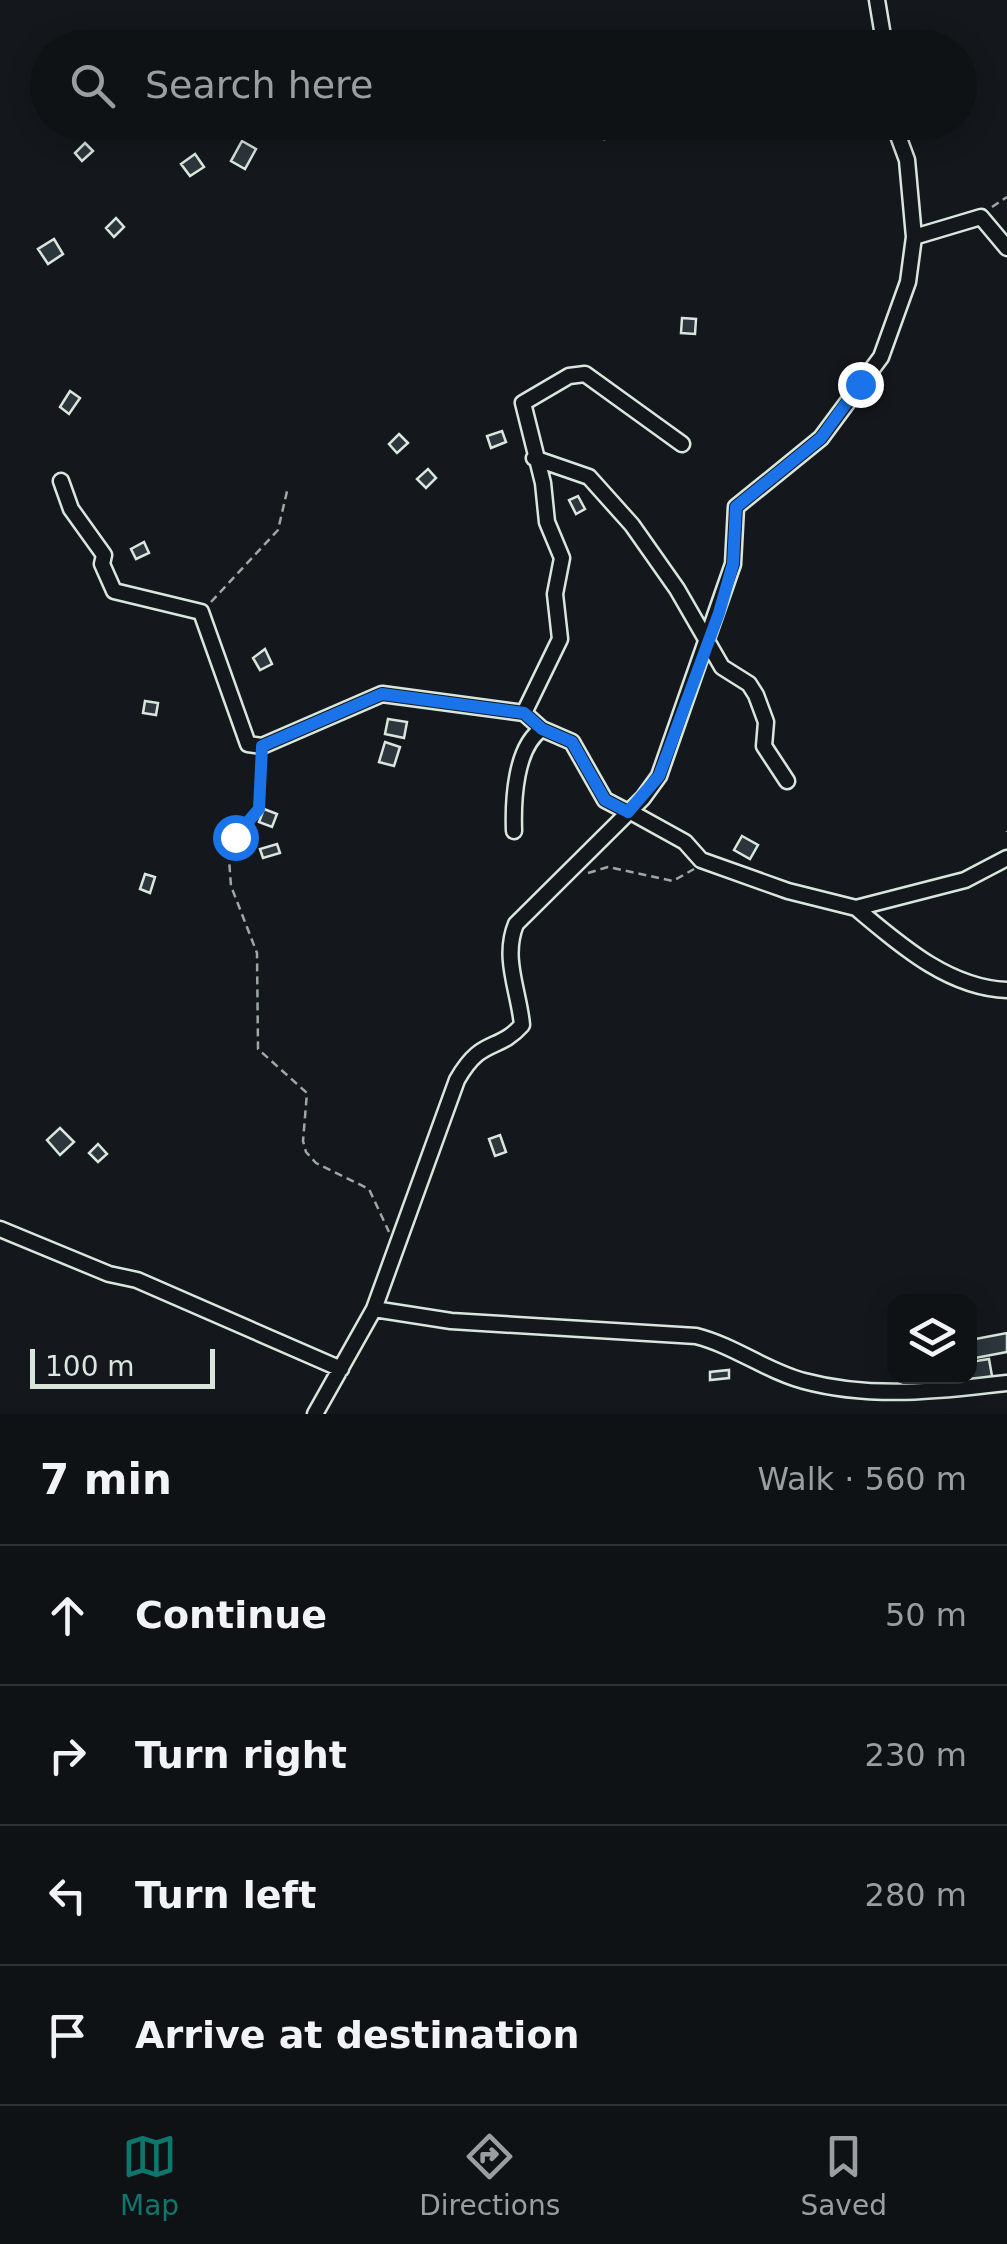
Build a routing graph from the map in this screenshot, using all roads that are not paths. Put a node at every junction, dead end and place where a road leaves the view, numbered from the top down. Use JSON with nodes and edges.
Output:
{"nodes":[{"id":1,"x":877,"y":0,"type":"edge"},
{"id":2,"x":882,"y":30,"type":"edge"},
{"id":3,"x":899,"y":140,"type":"edge"},
{"id":4,"x":914,"y":237,"type":"junction"},
{"id":5,"x":1007,"y":248,"type":"edge"},
{"id":6,"x":682,"y":444,"type":"dead end"},
{"id":7,"x":534,"y":458,"type":"junction"},
{"id":8,"x":61,"y":480,"type":"dead end"},
{"id":9,"x":708,"y":641,"type":"junction"},
{"id":10,"x":524,"y":713,"type":"junction"},
{"id":11,"x":542,"y":729,"type":"junction"},
{"id":12,"x":787,"y":781,"type":"dead end"},
{"id":13,"x":629,"y":812,"type":"junction"},
{"id":14,"x":514,"y":831,"type":"dead end"},
{"id":15,"x":1007,"y":858,"type":"edge"},
{"id":16,"x":856,"y":908,"type":"junction"},
{"id":17,"x":1007,"y":990,"type":"edge"},
{"id":18,"x":0,"y":1229,"type":"edge"},
{"id":19,"x":374,"y":1309,"type":"junction"},
{"id":20,"x":341,"y":1369,"type":"junction"},
{"id":21,"x":1007,"y":1383,"type":"edge"},
{"id":22,"x":315,"y":1414,"type":"edge"}],
"edges":[{"from":1,"to":2,"type":"street"},
{"from":3,"to":4,"type":"street"},
{"from":4,"to":5,"type":"street"},
{"from":4,"to":9,"type":"street"},
{"from":6,"to":7,"type":"street"},
{"from":7,"to":9,"type":"street"},
{"from":7,"to":10,"type":"street"},
{"from":8,"to":10,"type":"street"},
{"from":9,"to":12,"type":"street"},
{"from":9,"to":13,"type":"street"},
{"from":10,"to":11,"type":"street"},
{"from":11,"to":13,"type":"street"},
{"from":11,"to":14,"type":"street"},
{"from":13,"to":16,"type":"street"},
{"from":13,"to":19,"type":"street"},
{"from":15,"to":16,"type":"street"},
{"from":16,"to":17,"type":"street"},
{"from":18,"to":20,"type":"street"},
{"from":19,"to":20,"type":"street"},
{"from":19,"to":21,"type":"street"},
{"from":20,"to":22,"type":"street"}]}
